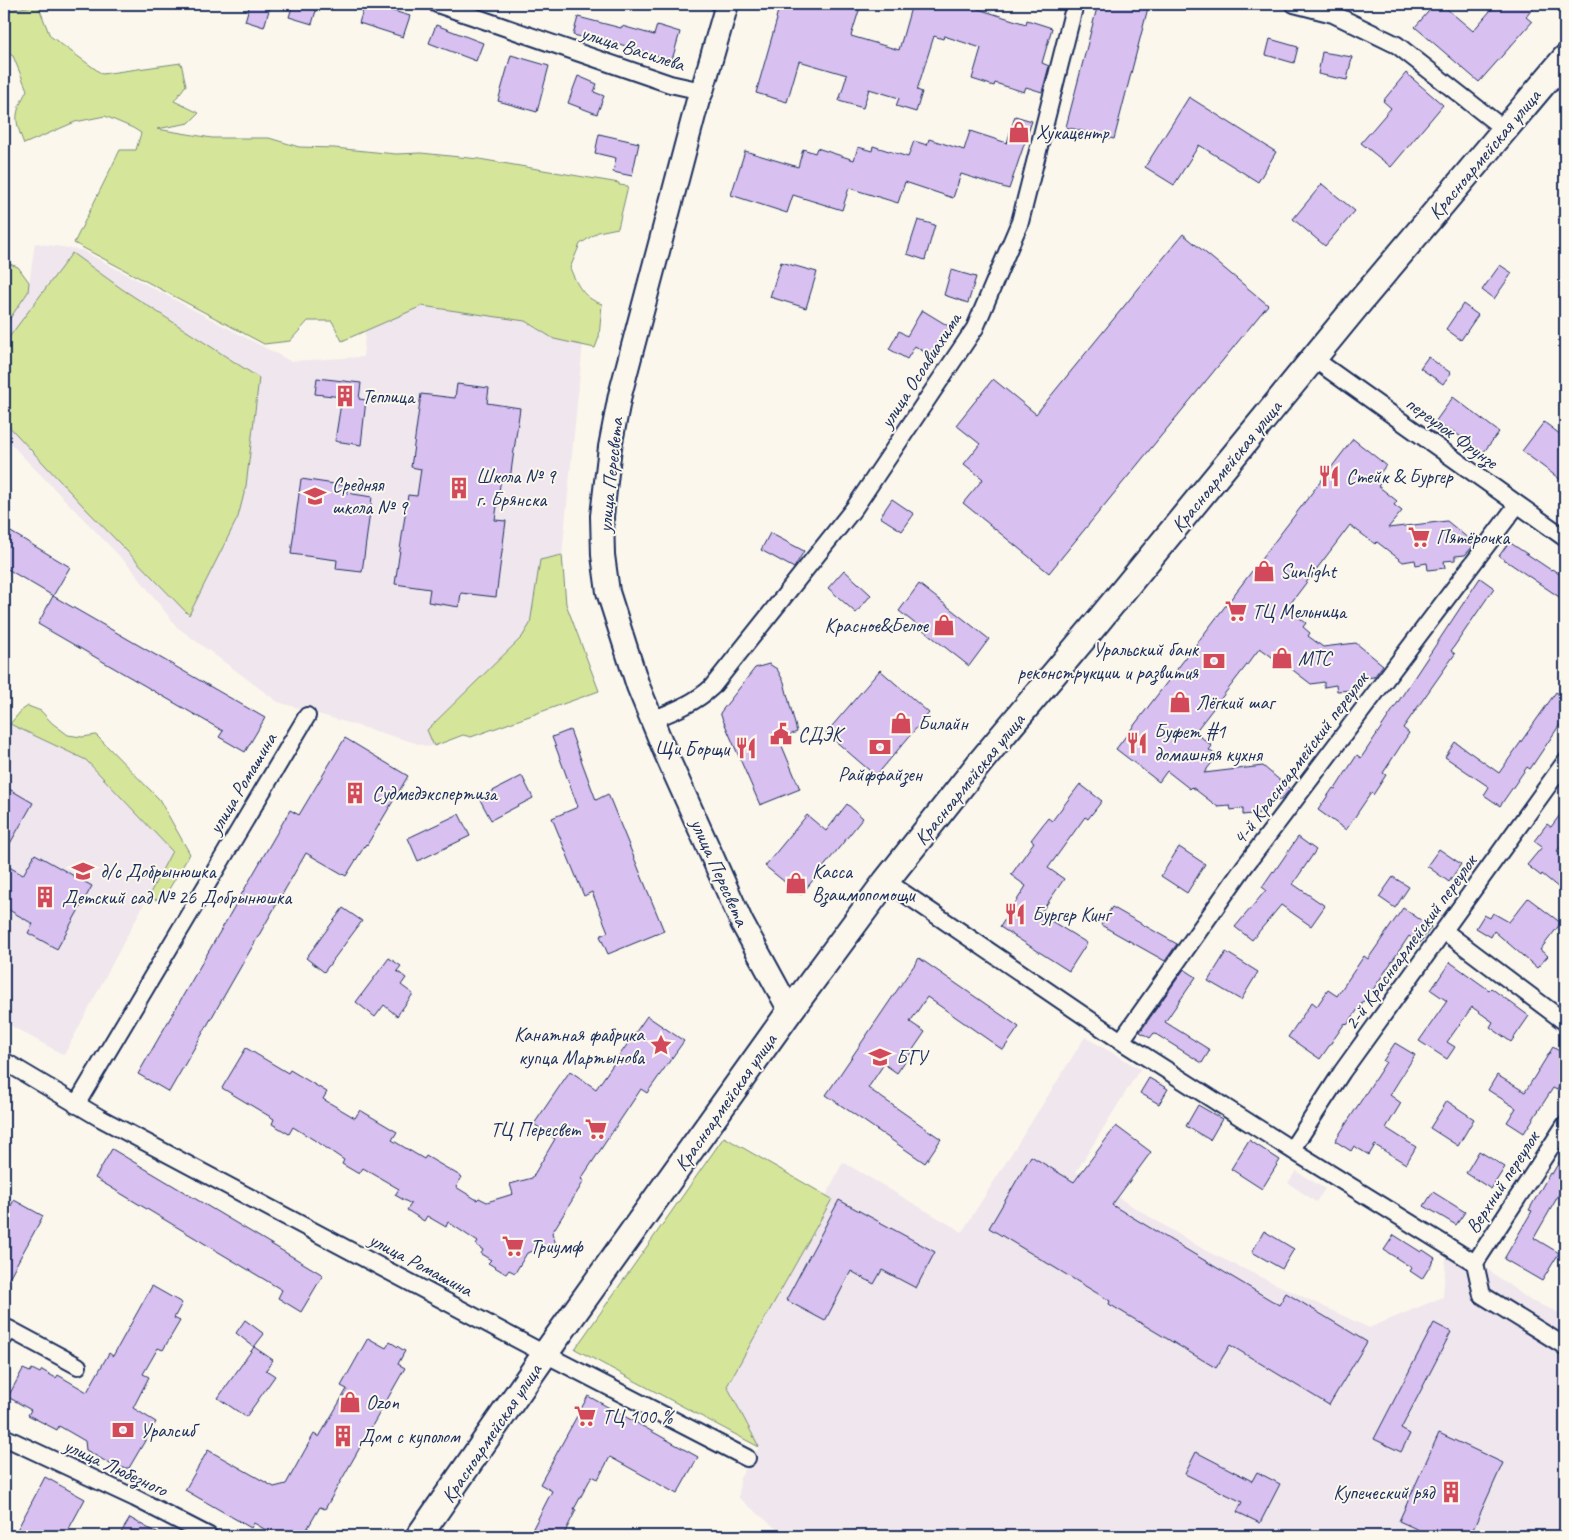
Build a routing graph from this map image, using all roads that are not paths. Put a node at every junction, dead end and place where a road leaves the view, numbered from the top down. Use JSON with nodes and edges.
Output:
{"nodes":[{"id":1,"x":437,"y":4,"type":"edge"},
{"id":2,"x":727,"y":4,"type":"edge"},
{"id":3,"x":1075,"y":4,"type":"edge"},
{"id":4,"x":1294,"y":4,"type":"edge"},
{"id":5,"x":1334,"y":9,"type":"edge"},
{"id":6,"x":1561,"y":71,"type":"edge"},
{"id":7,"x":702,"y":91,"type":"junction"},
{"id":8,"x":1505,"y":130,"type":"junction"},
{"id":9,"x":1314,"y":360,"type":"junction"},
{"id":10,"x":1517,"y":505,"type":"junction"},
{"id":11,"x":1565,"y":538,"type":"edge"},
{"id":12,"x":307,"y":716,"type":"dead end"},
{"id":13,"x":652,"y":720,"type":"junction"},
{"id":14,"x":1565,"y":762,"type":"edge"},
{"id":15,"x":886,"y":881,"type":"junction"},
{"id":16,"x":1444,"y":931,"type":"junction"},
{"id":17,"x":790,"y":1011,"type":"junction"},
{"id":18,"x":1565,"y":1022,"type":"edge"},
{"id":19,"x":1121,"y":1041,"type":"junction"},
{"id":20,"x":4,"y":1061,"type":"edge"},
{"id":21,"x":76,"y":1105,"type":"junction"},
{"id":22,"x":1565,"y":1125,"type":"edge"},
{"id":23,"x":1292,"y":1149,"type":"junction"},
{"id":24,"x":1475,"y":1263,"type":"junction"},
{"id":25,"x":4,"y":1338,"type":"edge"},
{"id":26,"x":1565,"y":1347,"type":"edge"},
{"id":27,"x":545,"y":1354,"type":"junction"},
{"id":28,"x":78,"y":1366,"type":"dead end"},
{"id":29,"x":4,"y":1437,"type":"edge"},
{"id":30,"x":24,"y":1448,"type":"junction"},
{"id":31,"x":4,"y":1452,"type":"edge"},
{"id":32,"x":747,"y":1458,"type":"dead end"},
{"id":33,"x":209,"y":1536,"type":"edge"},
{"id":34,"x":420,"y":1536,"type":"edge"}],
"edges":[{"from":1,"to":7,"type":"street","name":"улица Василева"},
{"from":2,"to":7,"type":"main road","name":"улица Пересвета"},
{"from":3,"to":13,"type":"street","name":"улица Осоавиахима"},
{"from":4,"to":5,"type":"street"},
{"from":5,"to":8,"type":"street"},
{"from":6,"to":8,"type":"main road","name":"Красноармейская улица"},
{"from":7,"to":13,"type":"main road","name":"улица Пересвета"},
{"from":8,"to":9,"type":"main road","name":"Красноармейская улица"},
{"from":9,"to":10,"type":"street","name":"переулок Фрунзе"},
{"from":9,"to":15,"type":"main road","name":"Красноармейская улица"},
{"from":10,"to":11,"type":"street","name":"переулок Фрунзе"},
{"from":10,"to":19,"type":"street","name":"4-й Красноармейский переулок"},
{"from":12,"to":21,"type":"street","name":"улица Ромашина"},
{"from":13,"to":17,"type":"main road","name":"улица Пересвета"},
{"from":14,"to":16,"type":"street","name":"2-й Красноармейский переулок"},
{"from":15,"to":17,"type":"main road","name":"Красноармейская улица"},
{"from":15,"to":19,"type":"street"},
{"from":16,"to":18,"type":"street"},
{"from":16,"to":23,"type":"street","name":"2-й Красноармейский переулок"},
{"from":17,"to":27,"type":"main road","name":"Красноармейская улица"},
{"from":19,"to":23,"type":"street"},
{"from":20,"to":21,"type":"street","name":"улица Ромашина"},
{"from":21,"to":27,"type":"street","name":"улица Ромашина"},
{"from":22,"to":24,"type":"street","name":"Верхний переулок"},
{"from":23,"to":24,"type":"street"},
{"from":24,"to":26,"type":"street"},
{"from":25,"to":28,"type":"street"},
{"from":27,"to":32,"type":"street","name":"улица Ромашина"},
{"from":27,"to":34,"type":"main road","name":"Красноармейская улица"},
{"from":29,"to":30,"type":"street","name":"улица Любезного"},
{"from":30,"to":31,"type":"street"},
{"from":30,"to":33,"type":"street","name":"улица Любезного"}]}
